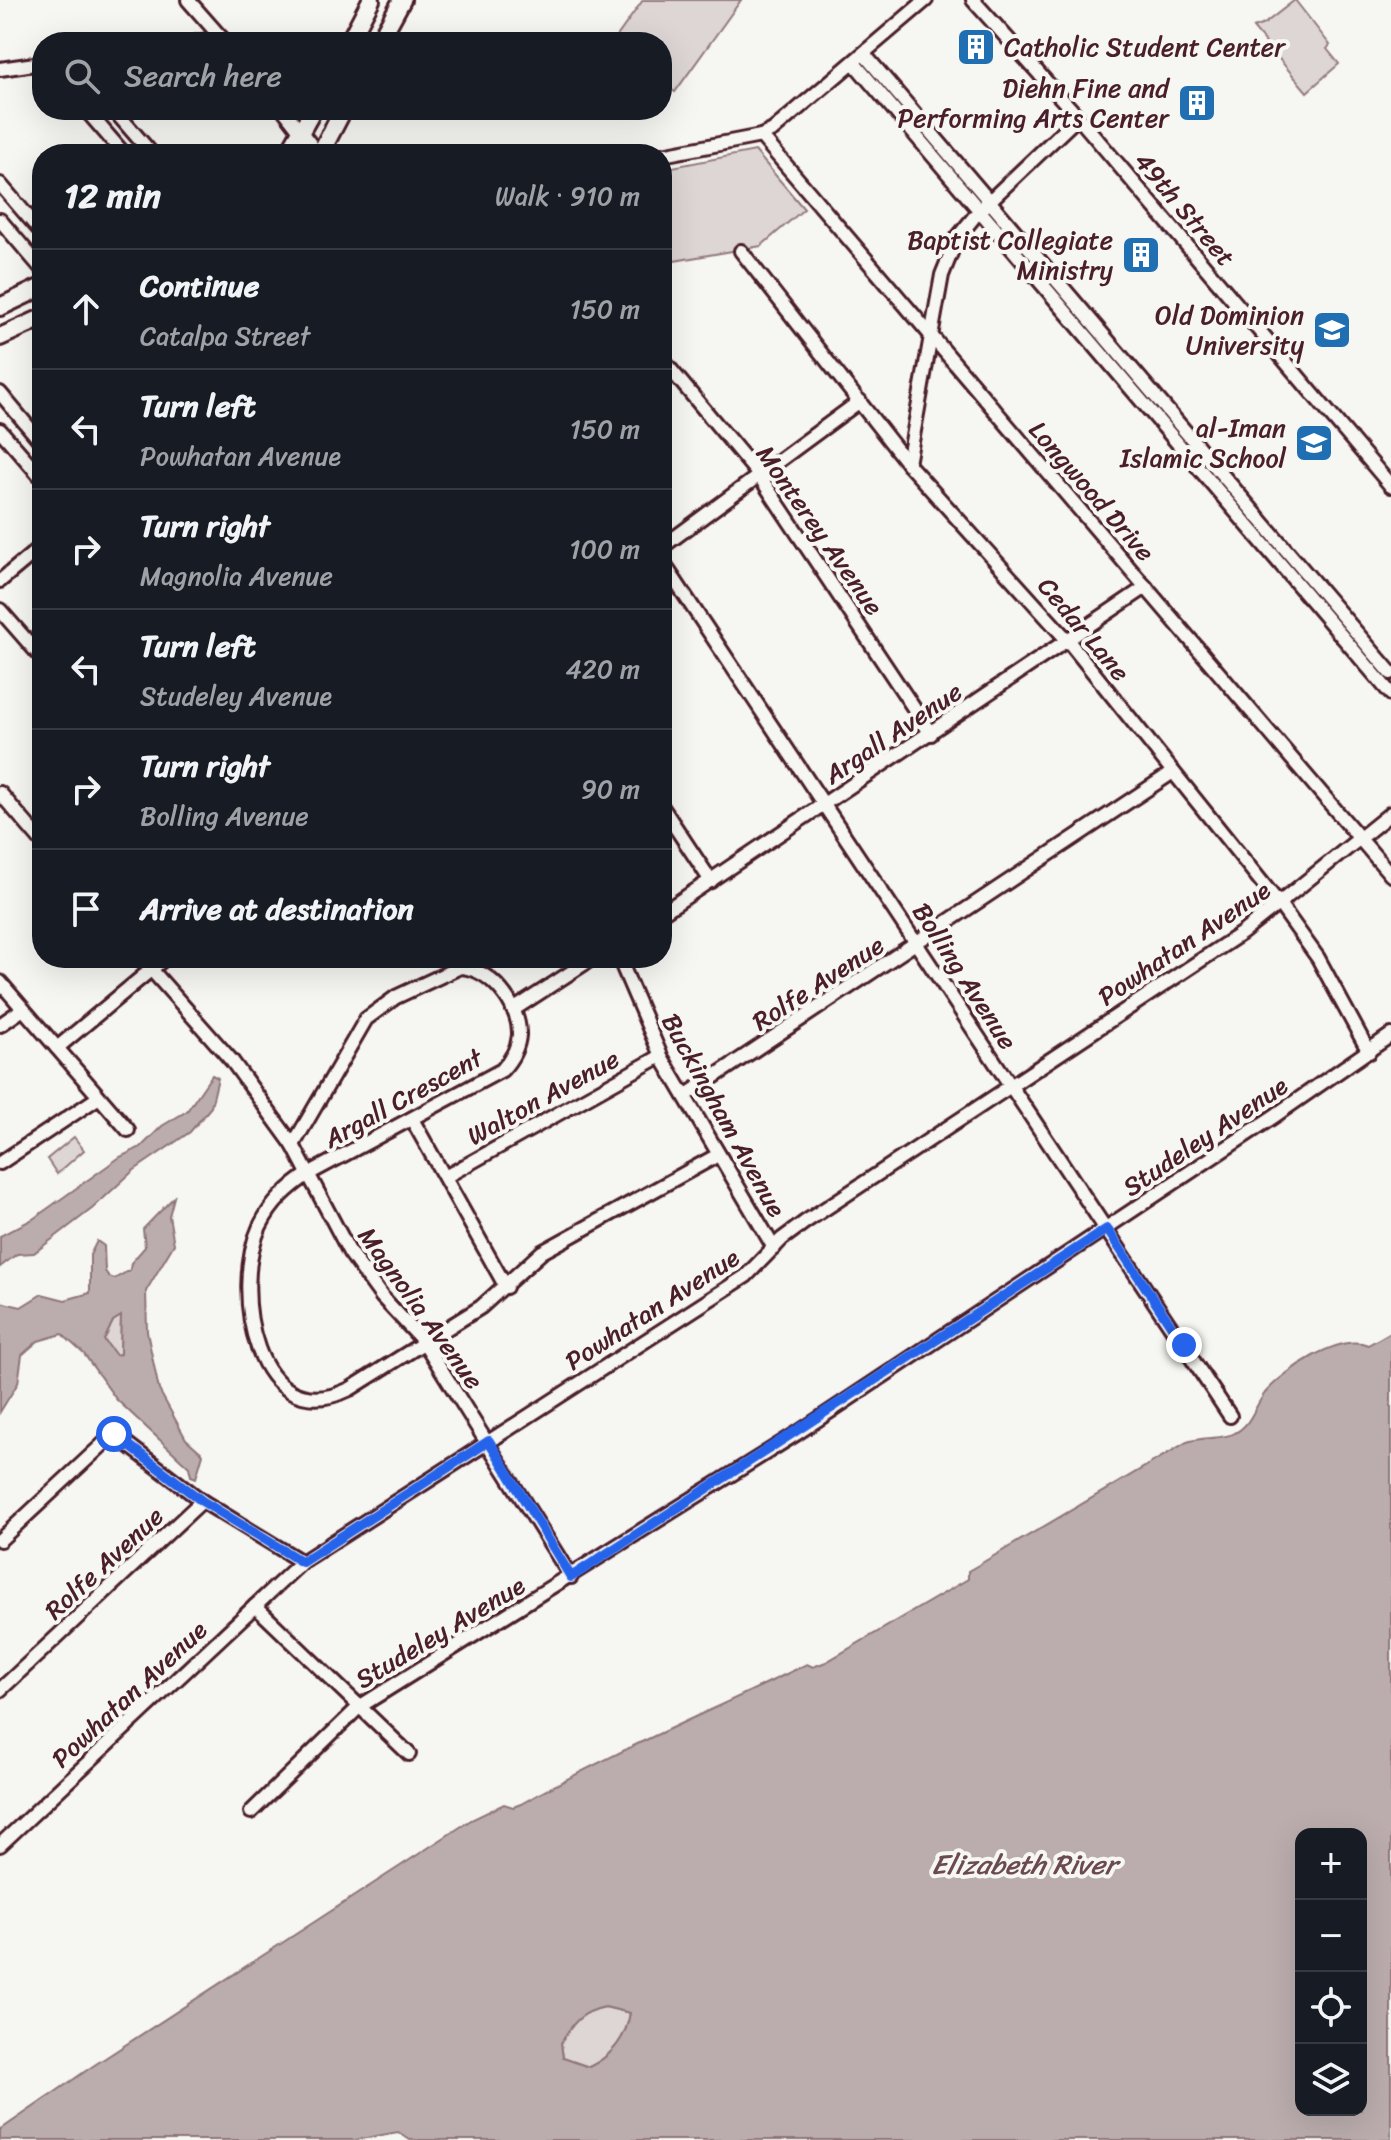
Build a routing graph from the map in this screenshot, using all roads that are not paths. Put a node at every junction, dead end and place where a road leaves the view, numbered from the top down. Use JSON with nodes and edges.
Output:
{"nodes":[{"id":1,"x":188,"y":0,"type":"edge"},
{"id":2,"x":371,"y":0,"type":"edge"},
{"id":3,"x":402,"y":0,"type":"edge"},
{"id":4,"x":926,"y":0,"type":"edge"},
{"id":5,"x":973,"y":0,"type":"edge"},
{"id":6,"x":217,"y":32,"type":"edge"},
{"id":7,"x":354,"y":32,"type":"edge"},
{"id":8,"x":384,"y":32,"type":"edge"},
{"id":9,"x":859,"y":59,"type":"junction"},
{"id":10,"x":32,"y":64,"type":"edge"},
{"id":11,"x":0,"y":69,"type":"edge"},
{"id":12,"x":1078,"y":117,"type":"junction"},
{"id":13,"x":95,"y":120,"type":"edge"},
{"id":14,"x":123,"y":120,"type":"edge"},
{"id":15,"x":292,"y":120,"type":"edge"},
{"id":16,"x":308,"y":120,"type":"edge"},
{"id":17,"x":338,"y":120,"type":"edge"},
{"id":18,"x":302,"y":132,"type":"junction"},
{"id":19,"x":761,"y":136,"type":"junction"},
{"id":20,"x":115,"y":144,"type":"edge"},
{"id":21,"x":143,"y":144,"type":"edge"},
{"id":22,"x":294,"y":144,"type":"edge"},
{"id":23,"x":311,"y":144,"type":"edge"},
{"id":24,"x":324,"y":144,"type":"edge"},
{"id":25,"x":672,"y":153,"type":"edge"},
{"id":26,"x":0,"y":184,"type":"edge"},
{"id":27,"x":984,"y":206,"type":"junction"},
{"id":28,"x":0,"y":220,"type":"edge"},
{"id":29,"x":32,"y":221,"type":"edge"},
{"id":30,"x":741,"y":251,"type":"dead end"},
{"id":31,"x":32,"y":257,"type":"edge"},
{"id":32,"x":32,"y":292,"type":"edge"},
{"id":33,"x":0,"y":307,"type":"edge"},
{"id":34,"x":32,"y":323,"type":"edge"},
{"id":35,"x":0,"y":337,"type":"edge"},
{"id":36,"x":932,"y":338,"type":"junction"},
{"id":37,"x":672,"y":371,"type":"edge"},
{"id":38,"x":0,"y":393,"type":"edge"},
{"id":39,"x":860,"y":401,"type":"junction"},
{"id":40,"x":0,"y":430,"type":"edge"},
{"id":41,"x":32,"y":431,"type":"edge"},
{"id":42,"x":908,"y":464,"type":"junction"},
{"id":43,"x":32,"y":467,"type":"edge"},
{"id":44,"x":758,"y":474,"type":"junction"},
{"id":45,"x":1391,"y":486,"type":"edge"},
{"id":46,"x":672,"y":539,"type":"edge"},
{"id":47,"x":32,"y":554,"type":"edge"},
{"id":48,"x":672,"y":576,"type":"edge"},
{"id":49,"x":0,"y":581,"type":"edge"},
{"id":50,"x":1146,"y":587,"type":"junction"},
{"id":51,"x":0,"y":610,"type":"edge"},
{"id":52,"x":1069,"y":642,"type":"junction"},
{"id":53,"x":32,"y":647,"type":"edge"},
{"id":54,"x":1391,"y":673,"type":"edge"},
{"id":55,"x":1391,"y":694,"type":"edge"},
{"id":56,"x":931,"y":734,"type":"junction"},
{"id":57,"x":1173,"y":772,"type":"junction"},
{"id":58,"x":0,"y":793,"type":"edge"},
{"id":59,"x":825,"y":804,"type":"junction"},
{"id":60,"x":1391,"y":813,"type":"edge"},
{"id":61,"x":672,"y":822,"type":"edge"},
{"id":62,"x":32,"y":830,"type":"edge"},
{"id":63,"x":1360,"y":839,"type":"junction"},
{"id":64,"x":1391,"y":875,"type":"edge"},
{"id":65,"x":711,"y":881,"type":"junction"},
{"id":66,"x":1280,"y":905,"type":"junction"},
{"id":67,"x":672,"y":906,"type":"edge"},
{"id":68,"x":918,"y":944,"type":"junction"},
{"id":69,"x":153,"y":968,"type":"edge"},
{"id":70,"x":459,"y":968,"type":"edge"},
{"id":71,"x":470,"y":968,"type":"edge"},
{"id":72,"x":578,"y":968,"type":"edge"},
{"id":73,"x":623,"y":968,"type":"edge"},
{"id":74,"x":151,"y":970,"type":"junction"},
{"id":75,"x":0,"y":982,"type":"edge"},
{"id":76,"x":23,"y":1009,"type":"junction"},
{"id":77,"x":513,"y":1010,"type":"junction"},
{"id":78,"x":0,"y":1025,"type":"edge"},
{"id":79,"x":1391,"y":1035,"type":"edge"},
{"id":80,"x":57,"y":1048,"type":"junction"},
{"id":81,"x":1369,"y":1052,"type":"junction"},
{"id":82,"x":661,"y":1056,"type":"junction"},
{"id":83,"x":1011,"y":1085,"type":"junction"},
{"id":84,"x":685,"y":1096,"type":"junction"},
{"id":85,"x":99,"y":1097,"type":"junction"},
{"id":86,"x":413,"y":1121,"type":"junction"},
{"id":87,"x":128,"y":1130,"type":"dead end"},
{"id":88,"x":293,"y":1145,"type":"junction"},
{"id":89,"x":718,"y":1155,"type":"junction"},
{"id":90,"x":0,"y":1163,"type":"edge"},
{"id":91,"x":310,"y":1173,"type":"junction"},
{"id":92,"x":445,"y":1177,"type":"junction"},
{"id":93,"x":1107,"y":1229,"type":"junction"},
{"id":94,"x":774,"y":1248,"type":"junction"},
{"id":95,"x":506,"y":1287,"type":"junction"},
{"id":96,"x":424,"y":1342,"type":"junction"},
{"id":97,"x":1230,"y":1416,"type":"dead end"},
{"id":98,"x":489,"y":1441,"type":"junction"},
{"id":99,"x":202,"y":1501,"type":"junction"},
{"id":100,"x":0,"y":1540,"type":"edge"},
{"id":101,"x":302,"y":1562,"type":"junction"},
{"id":102,"x":571,"y":1577,"type":"junction"},
{"id":103,"x":255,"y":1606,"type":"junction"},
{"id":104,"x":0,"y":1690,"type":"edge"},
{"id":105,"x":359,"y":1707,"type":"junction"},
{"id":106,"x":409,"y":1754,"type":"dead end"},
{"id":107,"x":251,"y":1812,"type":"dead end"},
{"id":108,"x":0,"y":1845,"type":"edge"}],
"edges":[{"from":1,"to":6,"type":"street"},
{"from":2,"to":7,"type":"main road"},
{"from":3,"to":8,"type":"main road"},
{"from":4,"to":9,"type":"street"},
{"from":5,"to":12,"type":"street","name":"49th Street"},
{"from":9,"to":19,"type":"street"},
{"from":9,"to":27,"type":"street"},
{"from":10,"to":11,"type":"street"},
{"from":12,"to":27,"type":"street"},
{"from":12,"to":45,"type":"street","name":"49th Street"},
{"from":13,"to":20,"type":"street"},
{"from":14,"to":21,"type":"street"},
{"from":15,"to":18,"type":"street"},
{"from":16,"to":18,"type":"main road"},
{"from":17,"to":24,"type":"main road"},
{"from":18,"to":22,"type":"main road"},
{"from":18,"to":23,"type":"street"},
{"from":19,"to":25,"type":"street"},
{"from":19,"to":36,"type":"street","name":"Longwood Drive"},
{"from":26,"to":29,"type":"street"},
{"from":27,"to":36,"type":"street"},
{"from":27,"to":54,"type":"street"},
{"from":27,"to":55,"type":"street"},
{"from":28,"to":31,"type":"street"},
{"from":30,"to":39,"type":"street","name":"Cedar Lane"},
{"from":32,"to":33,"type":"main road"},
{"from":34,"to":35,"type":"main road"},
{"from":36,"to":42,"type":"street"},
{"from":36,"to":50,"type":"street","name":"Longwood Drive"},
{"from":37,"to":44,"type":"street","name":"Monterey Avenue"},
{"from":38,"to":41,"type":"street"},
{"from":39,"to":42,"type":"street","name":"Cedar Lane"},
{"from":39,"to":44,"type":"street"},
{"from":40,"to":43,"type":"street"},
{"from":42,"to":52,"type":"street","name":"Cedar Lane"},
{"from":44,"to":46,"type":"street"},
{"from":44,"to":56,"type":"street","name":"Monterey Avenue"},
{"from":47,"to":49,"type":"street"},
{"from":48,"to":59,"type":"street","name":"Bolling Avenue"},
{"from":50,"to":52,"type":"street","name":"Argall Avenue"},
{"from":50,"to":63,"type":"street","name":"Longwood Drive"},
{"from":51,"to":53,"type":"street"},
{"from":52,"to":56,"type":"street","name":"Argall Avenue"},
{"from":52,"to":57,"type":"street","name":"Cedar Lane"},
{"from":56,"to":59,"type":"street","name":"Argall Avenue"},
{"from":57,"to":66,"type":"street","name":"Cedar Lane"},
{"from":57,"to":68,"type":"street","name":"Rolfe Avenue"},
{"from":58,"to":62,"type":"street"},
{"from":59,"to":65,"type":"street","name":"Argall Avenue"},
{"from":59,"to":68,"type":"street","name":"Bolling Avenue"},
{"from":60,"to":63,"type":"street","name":"Powhatan Avenue"},
{"from":61,"to":65,"type":"street"},
{"from":63,"to":64,"type":"street","name":"Longwood Drive"},
{"from":63,"to":66,"type":"street","name":"Powhatan Avenue"},
{"from":65,"to":67,"type":"street","name":"Argall Avenue"},
{"from":66,"to":81,"type":"street","name":"Cedar Lane"},
{"from":66,"to":83,"type":"street","name":"Powhatan Avenue"},
{"from":68,"to":83,"type":"street","name":"Bolling Avenue"},
{"from":68,"to":84,"type":"street","name":"Rolfe Avenue"},
{"from":69,"to":74,"type":"street"},
{"from":70,"to":88,"type":"street"},
{"from":71,"to":77,"type":"street"},
{"from":72,"to":77,"type":"street"},
{"from":73,"to":82,"type":"street","name":"Buckingham Avenue"},
{"from":74,"to":80,"type":"street"},
{"from":74,"to":88,"type":"street","name":"Magnolia Avenue"},
{"from":75,"to":76,"type":"street"},
{"from":76,"to":78,"type":"street"},
{"from":76,"to":80,"type":"street"},
{"from":77,"to":86,"type":"street","name":"Argall Crescent"},
{"from":79,"to":81,"type":"street","name":"Studeley Avenue"},
{"from":80,"to":85,"type":"street"},
{"from":81,"to":93,"type":"street","name":"Studeley Avenue"},
{"from":82,"to":84,"type":"street","name":"Buckingham Avenue"},
{"from":82,"to":92,"type":"street","name":"Walton Avenue"},
{"from":83,"to":93,"type":"street","name":"Bolling Avenue"},
{"from":83,"to":94,"type":"street","name":"Powhatan Avenue"},
{"from":84,"to":89,"type":"street","name":"Buckingham Avenue"},
{"from":85,"to":87,"type":"street"},
{"from":85,"to":90,"type":"street"},
{"from":86,"to":91,"type":"street","name":"Argall Crescent"},
{"from":86,"to":92,"type":"street"},
{"from":88,"to":91,"type":"street","name":"Magnolia Avenue"},
{"from":89,"to":94,"type":"street","name":"Buckingham Avenue"},
{"from":89,"to":95,"type":"street"},
{"from":91,"to":96,"type":"street","name":"Magnolia Avenue"},
{"from":91,"to":96,"type":"street","name":"Argall Crescent"},
{"from":92,"to":95,"type":"street"},
{"from":93,"to":97,"type":"street","name":"Bolling Avenue"},
{"from":93,"to":102,"type":"street","name":"Studeley Avenue"},
{"from":94,"to":98,"type":"street","name":"Powhatan Avenue"},
{"from":95,"to":96,"type":"street"},
{"from":96,"to":98,"type":"street","name":"Magnolia Avenue"},
{"from":98,"to":101,"type":"street","name":"Powhatan Avenue"},
{"from":98,"to":102,"type":"street","name":"Magnolia Avenue"},
{"from":99,"to":100,"type":"street"},
{"from":99,"to":101,"type":"street"},
{"from":99,"to":104,"type":"street","name":"Rolfe Avenue"},
{"from":101,"to":103,"type":"street","name":"Powhatan Avenue"},
{"from":102,"to":105,"type":"street","name":"Studeley Avenue"},
{"from":103,"to":105,"type":"street"},
{"from":103,"to":108,"type":"street","name":"Powhatan Avenue"},
{"from":105,"to":106,"type":"street"},
{"from":105,"to":107,"type":"street","name":"Studeley Avenue"}]}
